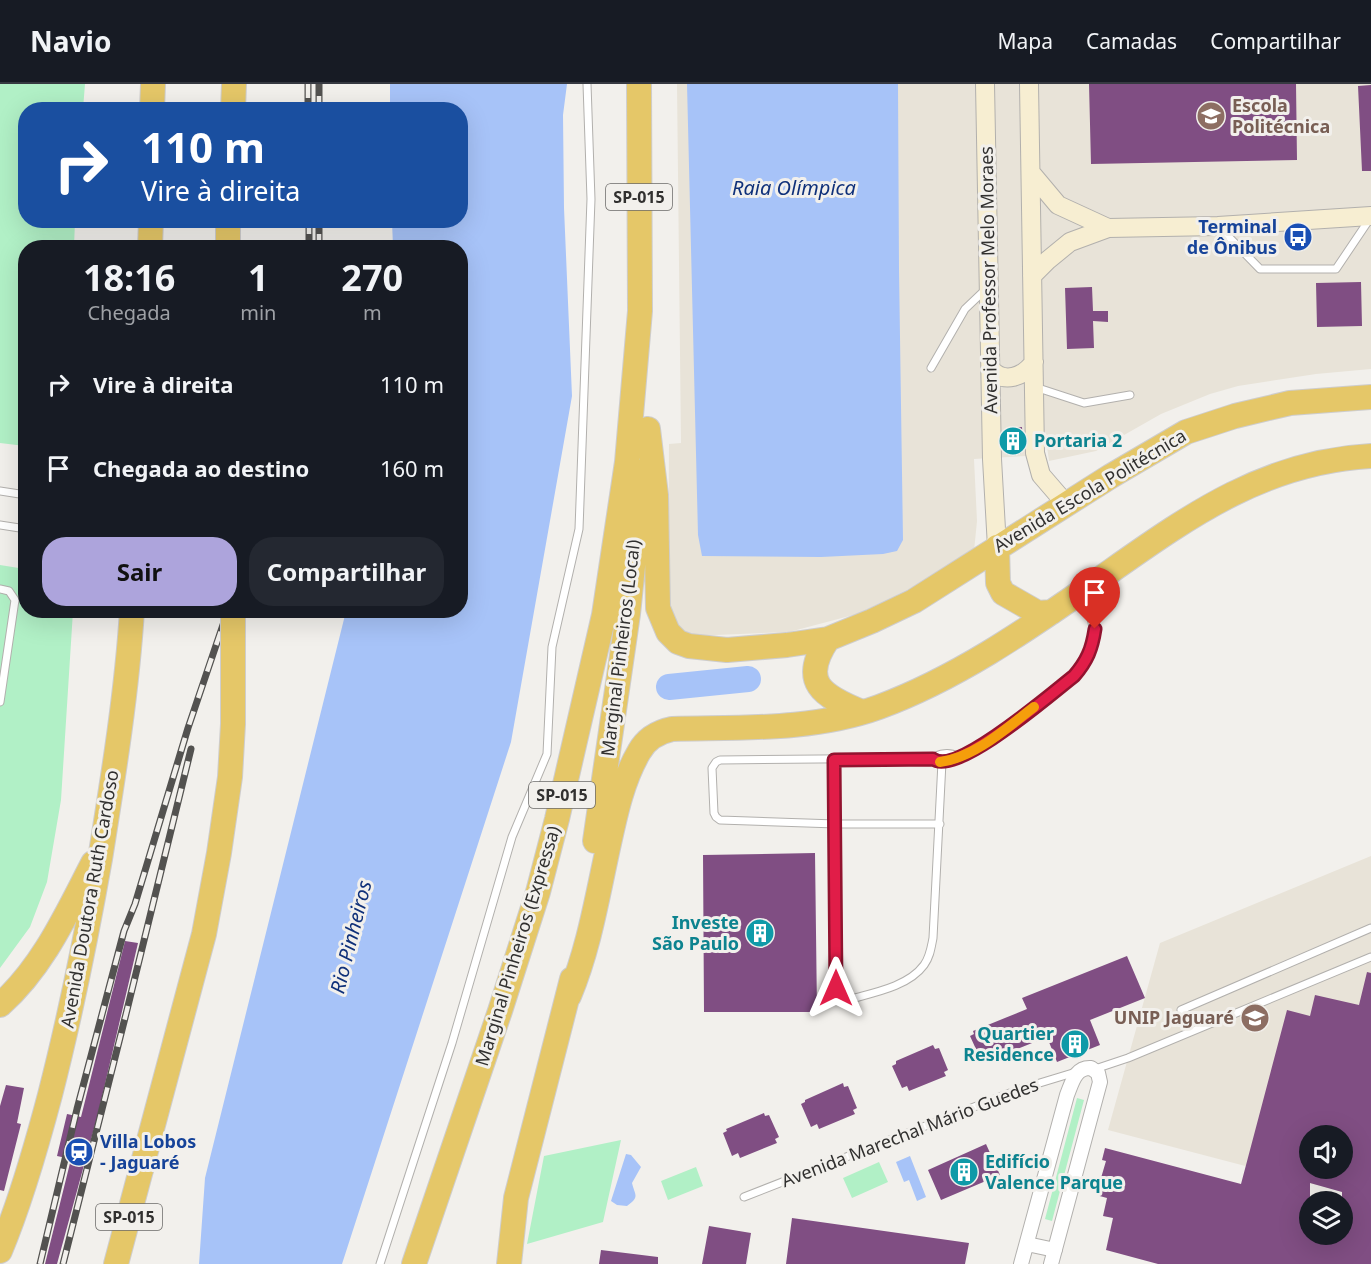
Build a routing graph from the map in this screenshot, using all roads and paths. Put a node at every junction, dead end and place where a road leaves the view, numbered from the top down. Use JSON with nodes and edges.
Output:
{"nodes":[{"id":1,"x":153,"y":84,"type":"edge"},
{"id":2,"x":234,"y":84,"type":"edge"},
{"id":3,"x":587,"y":84,"type":"edge"},
{"id":4,"x":639,"y":84,"type":"edge"},
{"id":5,"x":985,"y":84,"type":"edge"},
{"id":6,"x":1029,"y":84,"type":"edge"},
{"id":7,"x":152,"y":102,"type":"edge"},
{"id":8,"x":233,"y":102,"type":"edge"},
{"id":9,"x":1032,"y":174,"type":"junction"},
{"id":10,"x":1371,"y":217,"type":"edge"},
{"id":11,"x":1218,"y":226,"type":"junction"},
{"id":12,"x":1108,"y":228,"type":"junction"},
{"id":13,"x":1032,"y":276,"type":"junction"},
{"id":14,"x":990,"y":285,"type":"junction"},
{"id":15,"x":639,"y":311,"type":"junction"},
{"id":16,"x":1034,"y":363,"type":"junction"},
{"id":17,"x":931,"y":368,"type":"dead end"},
{"id":18,"x":992,"y":369,"type":"junction"},
{"id":19,"x":1035,"y":387,"type":"junction"},
{"id":20,"x":1130,"y":395,"type":"dead end"},
{"id":21,"x":1371,"y":397,"type":"edge"},
{"id":22,"x":648,"y":429,"type":"junction"},
{"id":23,"x":1371,"y":456,"type":"edge"},
{"id":24,"x":0,"y":491,"type":"edge"},
{"id":25,"x":18,"y":494,"type":"edge"},
{"id":26,"x":1066,"y":504,"type":"junction"},
{"id":27,"x":0,"y":525,"type":"edge"},
{"id":28,"x":18,"y":528,"type":"edge"},
{"id":29,"x":997,"y":547,"type":"junction"},
{"id":30,"x":0,"y":589,"type":"edge"},
{"id":31,"x":1081,"y":592,"type":"junction"},
{"id":32,"x":1052,"y":612,"type":"junction"},
{"id":33,"x":131,"y":618,"type":"edge"},
{"id":34,"x":233,"y":618,"type":"edge"},
{"id":35,"x":828,"y":639,"type":"junction"},
{"id":36,"x":0,"y":702,"type":"edge"},
{"id":37,"x":862,"y":712,"type":"junction"},
{"id":38,"x":957,"y":756,"type":"junction"},
{"id":39,"x":933,"y":759,"type":"junction"},
{"id":40,"x":834,"y":760,"type":"junction"},
{"id":41,"x":942,"y":762,"type":"junction"},
{"id":42,"x":836,"y":824,"type":"junction"},
{"id":43,"x":940,"y":824,"type":"junction"},
{"id":44,"x":101,"y":851,"type":"junction"},
{"id":45,"x":1371,"y":928,"type":"edge"},
{"id":46,"x":1371,"y":957,"type":"edge"},
{"id":47,"x":569,"y":996,"type":"junction"},
{"id":48,"x":0,"y":1005,"type":"edge"},
{"id":49,"x":1180,"y":1010,"type":"dead end"},
{"id":50,"x":1095,"y":1069,"type":"junction"},
{"id":51,"x":1078,"y":1071,"type":"junction"},
{"id":52,"x":744,"y":1197,"type":"dead end"},
{"id":53,"x":1027,"y":1244,"type":"junction"},
{"id":54,"x":1055,"y":1250,"type":"junction"},
{"id":55,"x":0,"y":1251,"type":"edge"},
{"id":56,"x":116,"y":1264,"type":"edge"},
{"id":57,"x":380,"y":1264,"type":"edge"},
{"id":58,"x":414,"y":1264,"type":"edge"},
{"id":59,"x":509,"y":1264,"type":"edge"},
{"id":60,"x":1022,"y":1264,"type":"edge"},
{"id":61,"x":1051,"y":1264,"type":"edge"}],
"edges":[{"from":1,"to":7,"type":"highway"},
{"from":2,"to":8,"type":"highway"},
{"from":3,"to":57,"type":"lane"},
{"from":4,"to":15,"type":"highway","name":"Marginal Pinheiros (Expressa)","number":"SP-015"},
{"from":5,"to":14,"type":"street","name":"Avenida Professor Melo Moraes"},
{"from":6,"to":9,"type":"street"},
{"from":9,"to":12,"type":"street"},
{"from":9,"to":13,"type":"street"},
{"from":10,"to":11,"type":"street"},
{"from":10,"to":11,"type":"lane"},
{"from":11,"to":12,"type":"street"},
{"from":12,"to":13,"type":"street"},
{"from":13,"to":16,"type":"street"},
{"from":14,"to":17,"type":"lane"},
{"from":14,"to":18,"type":"street","name":"Avenida Professor Melo Moraes"},
{"from":15,"to":22,"type":"highway","name":"Marginal Pinheiros (Local)"},
{"from":15,"to":58,"type":"highway","name":"Marginal Pinheiros (Expressa)","number":"SP-015"},
{"from":16,"to":18,"type":"street"},
{"from":16,"to":19,"type":"street"},
{"from":18,"to":29,"type":"street","name":"Avenida Professor Melo Moraes"},
{"from":19,"to":20,"type":"lane"},
{"from":19,"to":26,"type":"street"},
{"from":21,"to":26,"type":"highway","name":"Avenida Escola Politécnica"},
{"from":22,"to":35,"type":"highway","name":"Avenida Escola Politécnica"},
{"from":22,"to":47,"type":"highway","name":"Marginal Pinheiros (Local)"},
{"from":23,"to":31,"type":"highway"},
{"from":24,"to":25,"type":"lane"},
{"from":26,"to":29,"type":"highway","name":"Avenida Escola Politécnica"},
{"from":27,"to":28,"type":"lane"},
{"from":29,"to":32,"type":"highway"},
{"from":29,"to":35,"type":"highway","name":"Avenida Escola Politécnica"},
{"from":30,"to":36,"type":"lane"},
{"from":31,"to":32,"type":"highway"},
{"from":31,"to":38,"type":"lane"},
{"from":32,"to":37,"type":"highway"},
{"from":33,"to":44,"type":"highway","name":"Avenida Doutora Ruth Cardoso"},
{"from":34,"to":56,"type":"highway","number":"SP-015","bridge":true},
{"from":35,"to":37,"type":"highway"},
{"from":37,"to":47,"type":"highway"},
{"from":38,"to":39,"type":"lane"},
{"from":38,"to":41,"type":"lane"},
{"from":39,"to":40,"type":"lane"},
{"from":39,"to":41,"type":"lane"},
{"from":40,"to":42,"type":"lane"},
{"from":40,"to":42,"type":"lane"},
{"from":41,"to":43,"type":"lane"},
{"from":42,"to":43,"type":"lane"},
{"from":42,"to":43,"type":"lane"},
{"from":44,"to":48,"type":"highway"},
{"from":44,"to":55,"type":"highway","name":"Avenida Doutora Ruth Cardoso"},
{"from":45,"to":49,"type":"lane"},
{"from":46,"to":50,"type":"lane"},
{"from":47,"to":59,"type":"highway","name":"Marginal Pinheiros (Local)"},
{"from":50,"to":51,"type":"street","name":"Avenida Marechal Mário Guedes"},
{"from":50,"to":54,"type":"street"},
{"from":51,"to":52,"type":"lane","name":"Avenida Marechal Mário Guedes"},
{"from":51,"to":53,"type":"street","name":"Avenida Marechal Mário Guedes"},
{"from":53,"to":54,"type":"street"},
{"from":53,"to":60,"type":"street","name":"Avenida Marechal Mário Guedes"},
{"from":54,"to":61,"type":"street"}]}
